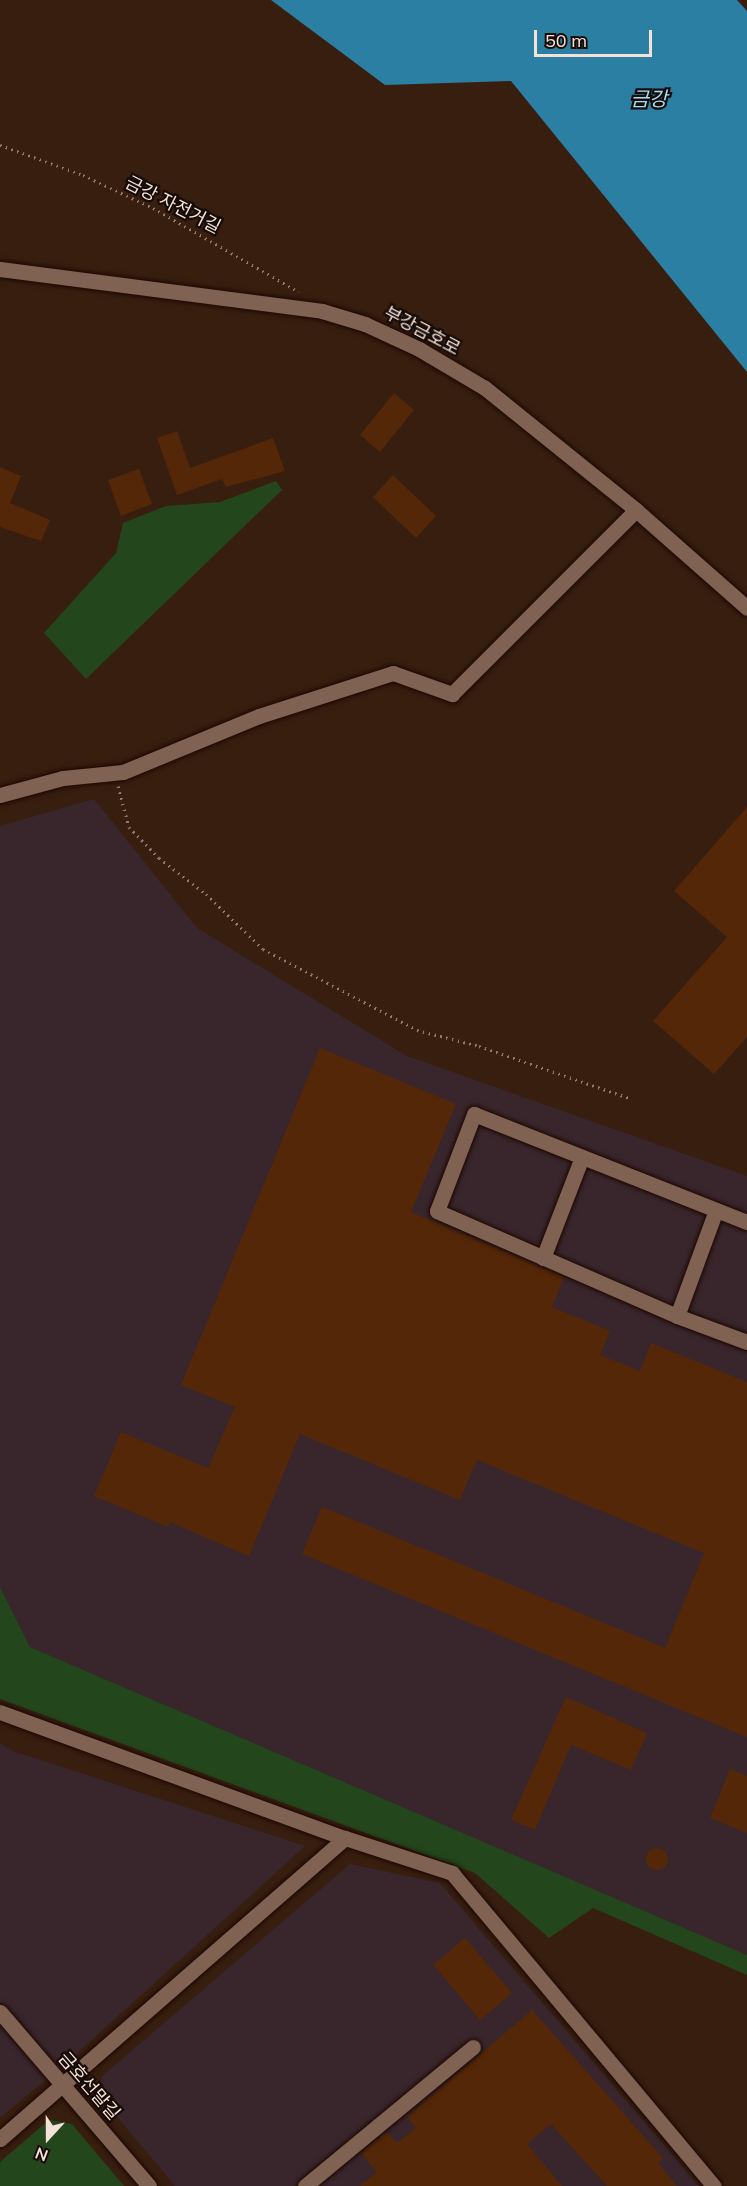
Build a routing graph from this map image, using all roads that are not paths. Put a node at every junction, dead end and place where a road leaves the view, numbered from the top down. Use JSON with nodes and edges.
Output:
{"nodes":[{"id":1,"x":0,"y":269,"type":"edge"},
{"id":2,"x":636,"y":510,"type":"junction"},
{"id":3,"x":747,"y":608,"type":"edge"},
{"id":4,"x":0,"y":795,"type":"edge"},
{"id":5,"x":582,"y":1157,"type":"junction"},
{"id":6,"x":716,"y":1210,"type":"junction"},
{"id":7,"x":747,"y":1222,"type":"edge"},
{"id":8,"x":543,"y":1258,"type":"junction"},
{"id":9,"x":677,"y":1317,"type":"junction"},
{"id":10,"x":747,"y":1342,"type":"edge"},
{"id":11,"x":0,"y":1712,"type":"edge"},
{"id":12,"x":345,"y":1838,"type":"junction"},
{"id":13,"x":0,"y":2012,"type":"edge"},
{"id":14,"x":473,"y":2047,"type":"dead end"},
{"id":15,"x":63,"y":2085,"type":"junction"},
{"id":16,"x":0,"y":2139,"type":"edge"},
{"id":17,"x":149,"y":2186,"type":"edge"},
{"id":18,"x":305,"y":2186,"type":"edge"},
{"id":19,"x":714,"y":2186,"type":"edge"}],
"edges":[{"from":1,"to":2,"type":"street","name":"부강금호로"},
{"from":2,"to":3,"type":"street","name":"부강금호로"},
{"from":2,"to":4,"type":"street"},
{"from":5,"to":6,"type":"street"},
{"from":5,"to":8,"type":"street"},
{"from":5,"to":8,"type":"street"},
{"from":6,"to":7,"type":"street"},
{"from":6,"to":9,"type":"street"},
{"from":8,"to":9,"type":"street"},
{"from":9,"to":10,"type":"street"},
{"from":11,"to":12,"type":"street"},
{"from":12,"to":15,"type":"street"},
{"from":12,"to":19,"type":"street"},
{"from":13,"to":15,"type":"street","name":"금호선말길"},
{"from":14,"to":18,"type":"street"},
{"from":15,"to":16,"type":"street"},
{"from":15,"to":17,"type":"street","name":"금호선말길"}]}
